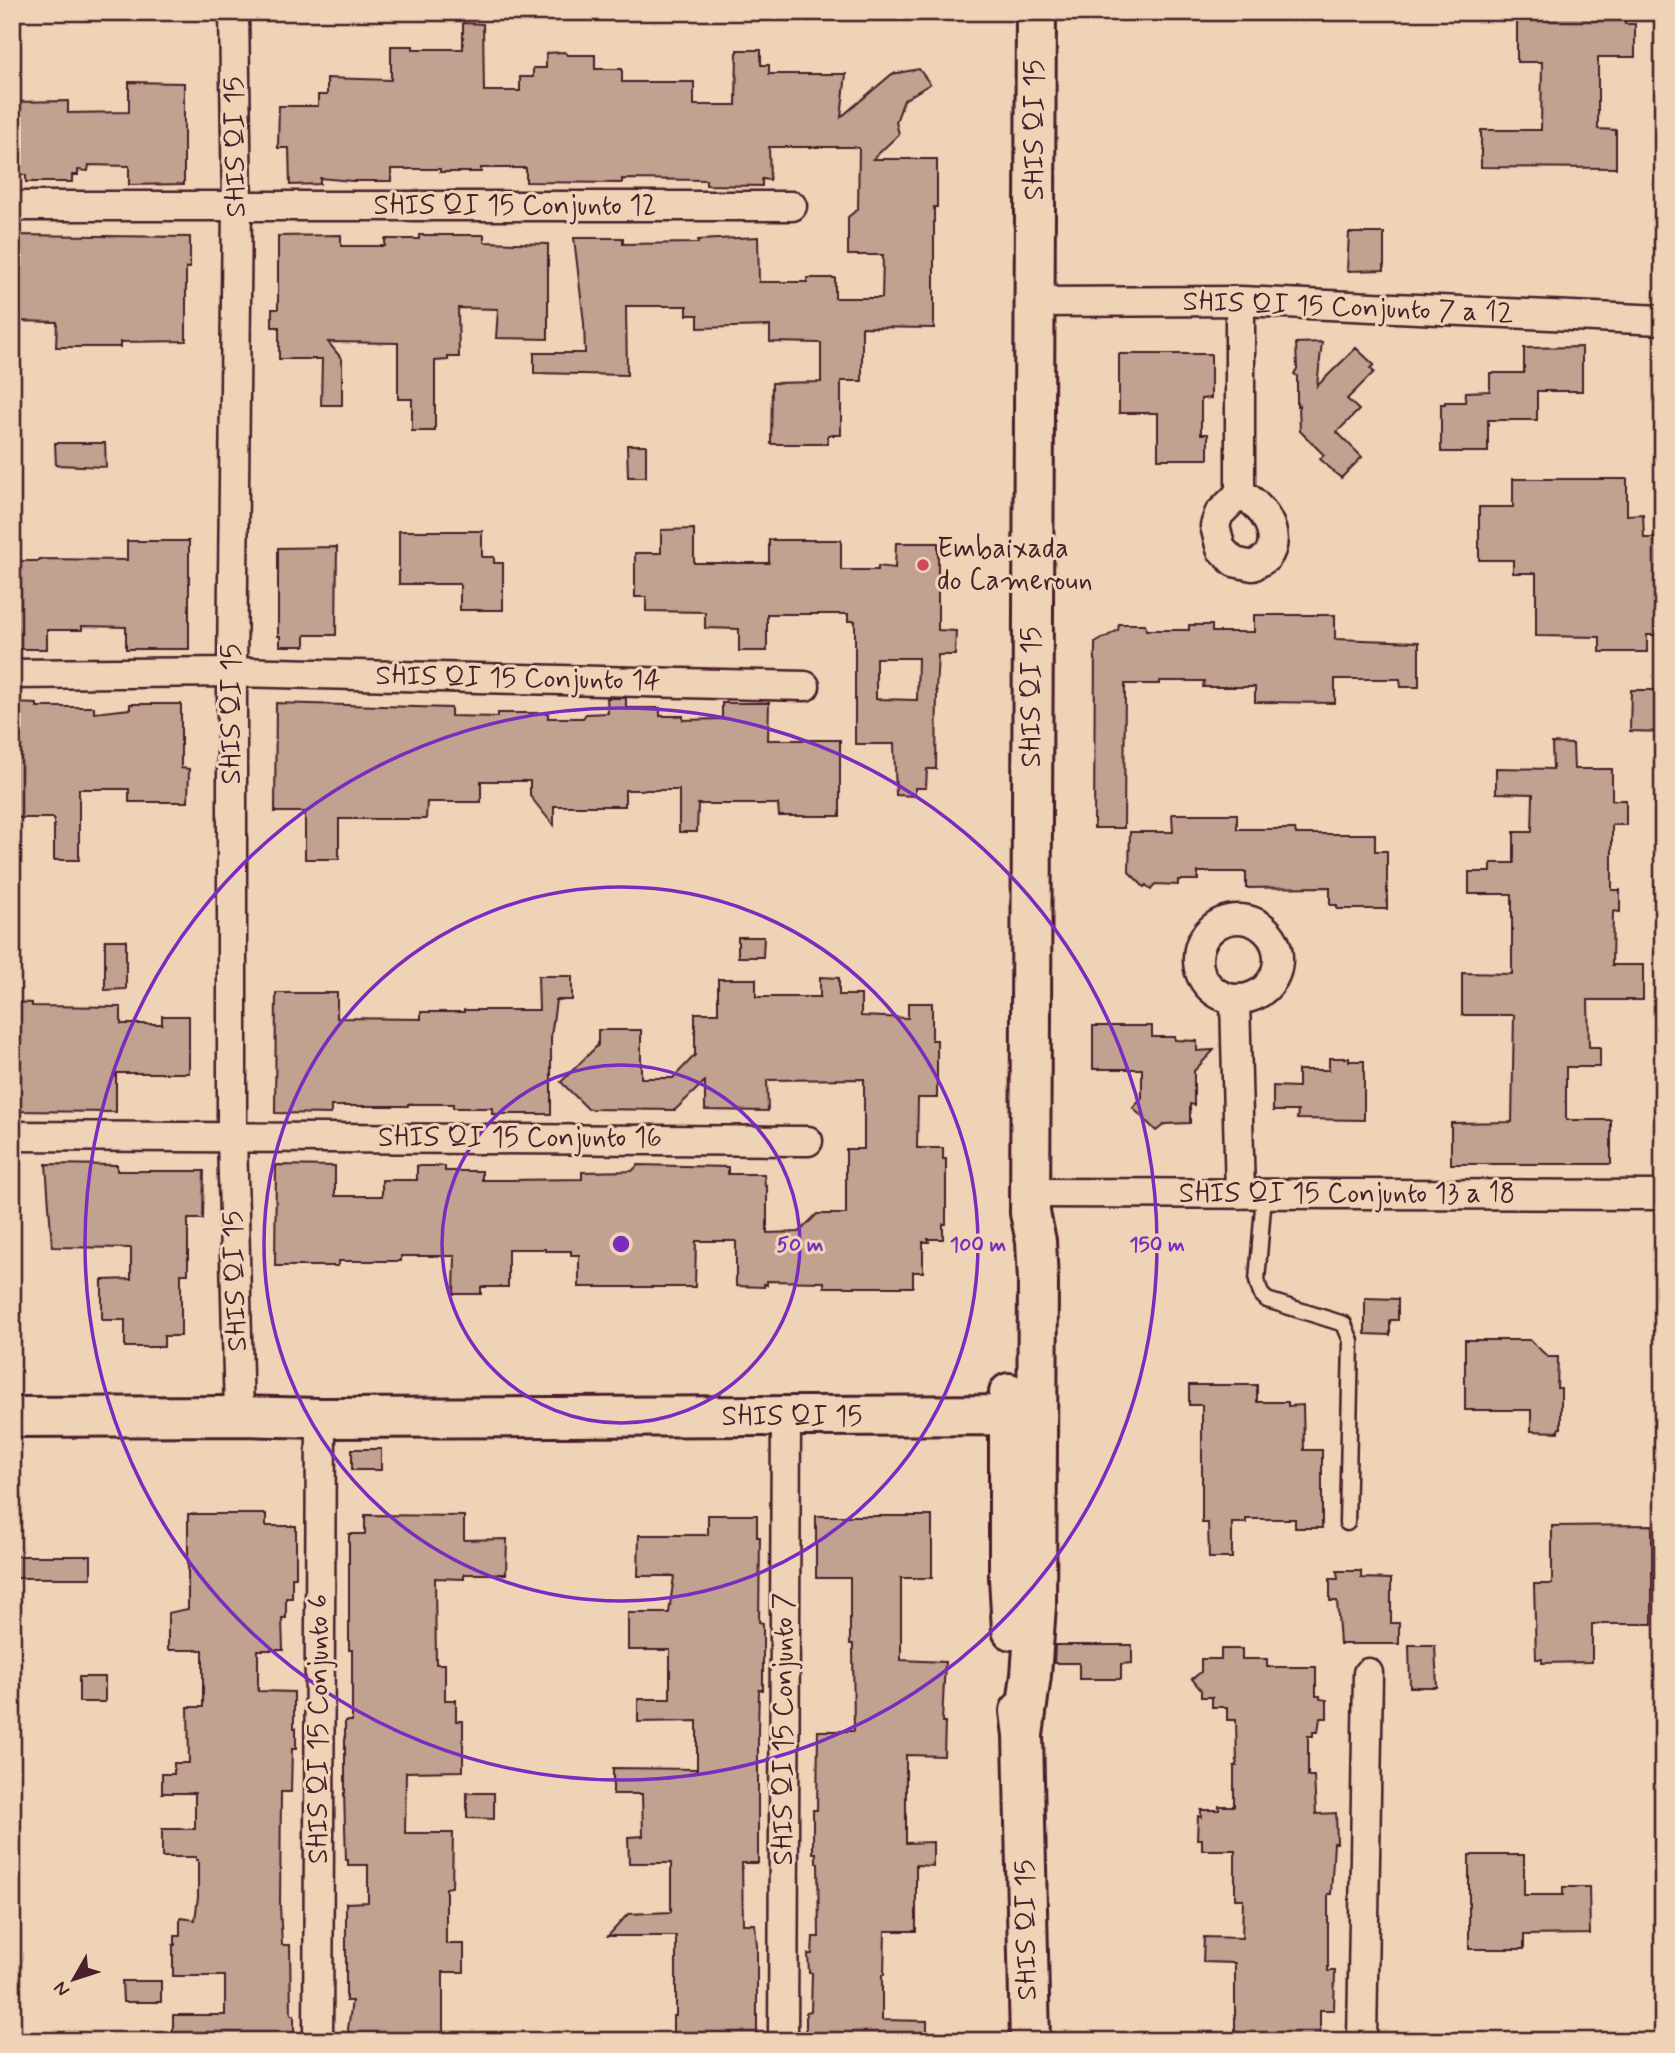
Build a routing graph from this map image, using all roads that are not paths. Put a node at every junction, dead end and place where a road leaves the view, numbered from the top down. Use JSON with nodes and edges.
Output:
{"nodes":[{"id":1,"x":234,"y":12,"type":"edge"},
{"id":2,"x":1036,"y":12,"type":"edge"},
{"id":3,"x":237,"y":205,"type":"junction"},
{"id":4,"x":12,"y":206,"type":"edge"},
{"id":5,"x":792,"y":206,"type":"dead end"},
{"id":6,"x":1240,"y":301,"type":"junction"},
{"id":7,"x":1034,"y":302,"type":"junction"},
{"id":8,"x":1663,"y":320,"type":"edge"},
{"id":9,"x":1240,"y":493,"type":"dead end"},
{"id":10,"x":232,"y":672,"type":"junction"},
{"id":11,"x":12,"y":674,"type":"edge"},
{"id":12,"x":805,"y":686,"type":"dead end"},
{"id":13,"x":1235,"y":1000,"type":"dead end"},
{"id":14,"x":12,"y":1136,"type":"edge"},
{"id":15,"x":232,"y":1136,"type":"junction"},
{"id":16,"x":807,"y":1140,"type":"dead end"},
{"id":17,"x":1252,"y":1194,"type":"junction"},
{"id":18,"x":1663,"y":1197,"type":"edge"},
{"id":19,"x":1030,"y":1203,"type":"junction"},
{"id":20,"x":239,"y":1416,"type":"junction"},
{"id":21,"x":1022,"y":1416,"type":"junction"},
{"id":22,"x":12,"y":1417,"type":"edge"},
{"id":23,"x":786,"y":1417,"type":"junction"},
{"id":24,"x":321,"y":1418,"type":"junction"},
{"id":25,"x":1347,"y":1523,"type":"dead end"},
{"id":26,"x":1368,"y":1673,"type":"dead end"},
{"id":27,"x":318,"y":2041,"type":"edge"},
{"id":28,"x":783,"y":2041,"type":"edge"},
{"id":29,"x":1030,"y":2041,"type":"edge"},
{"id":30,"x":1362,"y":2041,"type":"edge"}],
"edges":[{"from":1,"to":3,"type":"street","name":"SHIS QI 15"},
{"from":2,"to":7,"type":"street","name":"SHIS QI 15"},
{"from":3,"to":4,"type":"street","name":"SHIS QI 15 Conjunto 12"},
{"from":3,"to":5,"type":"street","name":"SHIS QI 15 Conjunto 12"},
{"from":3,"to":10,"type":"street","name":"SHIS QI 15"},
{"from":6,"to":7,"type":"street","name":"SHIS QI 15 Conjunto 7 a 12"},
{"from":6,"to":8,"type":"street","name":"SHIS QI 15 Conjunto 7 a 12"},
{"from":6,"to":9,"type":"street"},
{"from":7,"to":19,"type":"street","name":"SHIS QI 15"},
{"from":10,"to":11,"type":"street","name":"SHIS QI 15 Conjunto 14"},
{"from":10,"to":12,"type":"street","name":"SHIS QI 15 Conjunto 14"},
{"from":10,"to":15,"type":"street","name":"SHIS QI 15"},
{"from":13,"to":17,"type":"street"},
{"from":14,"to":15,"type":"street","name":"SHIS QI 15 Conjunto 16"},
{"from":15,"to":16,"type":"street","name":"SHIS QI 15 Conjunto 16"},
{"from":15,"to":20,"type":"street","name":"SHIS QI 15"},
{"from":17,"to":18,"type":"street","name":"SHIS QI 15 Conjunto 13 a 18"},
{"from":17,"to":19,"type":"street","name":"SHIS QI 15 Conjunto 13 a 18"},
{"from":17,"to":25,"type":"lane"},
{"from":19,"to":21,"type":"street","name":"SHIS QI 15"},
{"from":20,"to":22,"type":"street","name":"SHIS QI 15"},
{"from":20,"to":24,"type":"street","name":"SHIS QI 15"},
{"from":21,"to":23,"type":"street","name":"SHIS QI 15"},
{"from":21,"to":29,"type":"street","name":"SHIS QI 15"},
{"from":23,"to":24,"type":"street","name":"SHIS QI 15"},
{"from":23,"to":28,"type":"street","name":"SHIS QI 15 Conjunto 7"},
{"from":24,"to":27,"type":"street","name":"SHIS QI 15 Conjunto 6"},
{"from":26,"to":30,"type":"street"}]}
